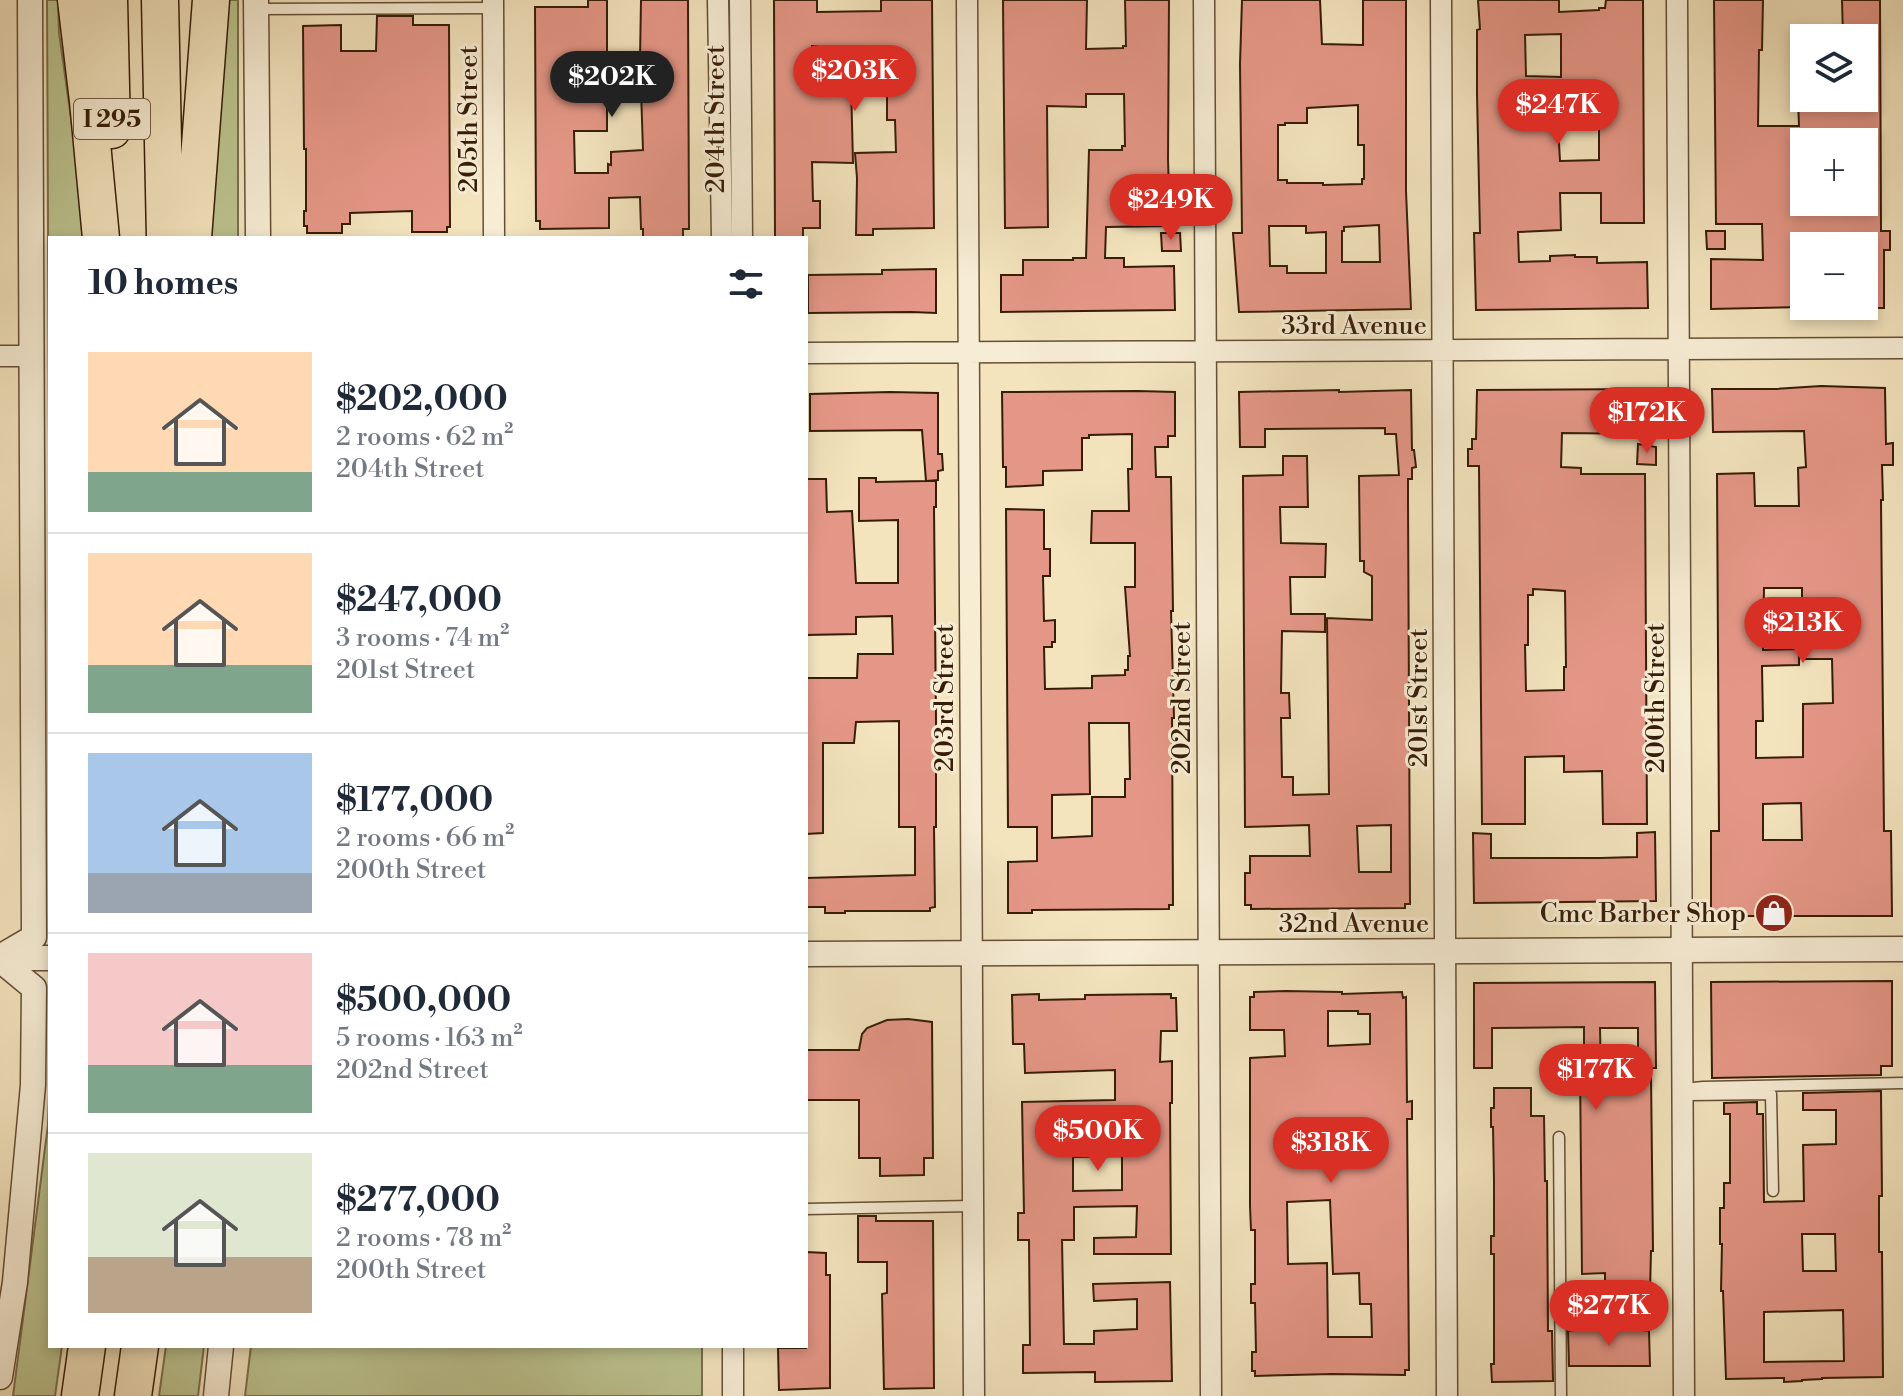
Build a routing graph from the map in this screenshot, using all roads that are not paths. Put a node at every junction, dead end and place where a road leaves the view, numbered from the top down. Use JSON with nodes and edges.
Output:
{"nodes":[{"id":1,"x":30,"y":0,"type":"edge"},
{"id":2,"x":76,"y":0,"type":"edge"},
{"id":3,"x":109,"y":0,"type":"edge"},
{"id":4,"x":160,"y":0,"type":"edge"},
{"id":5,"x":211,"y":0,"type":"edge"},
{"id":6,"x":718,"y":0,"type":"edge"},
{"id":7,"x":740,"y":0,"type":"edge"},
{"id":8,"x":967,"y":0,"type":"edge"},
{"id":9,"x":1204,"y":0,"type":"edge"},
{"id":10,"x":1441,"y":0,"type":"edge"},
{"id":11,"x":1677,"y":0,"type":"edge"},
{"id":12,"x":256,"y":4,"type":"edge"},
{"id":13,"x":493,"y":4,"type":"edge"},
{"id":14,"x":101,"y":236,"type":"edge"},
{"id":15,"x":114,"y":236,"type":"edge"},
{"id":16,"x":165,"y":236,"type":"edge"},
{"id":17,"x":193,"y":236,"type":"edge"},
{"id":18,"x":258,"y":236,"type":"edge"},
{"id":19,"x":494,"y":236,"type":"edge"},
{"id":20,"x":722,"y":236,"type":"edge"},
{"id":21,"x":742,"y":236,"type":"edge"},
{"id":22,"x":1903,"y":348,"type":"edge"},
{"id":23,"x":1679,"y":349,"type":"junction"},
{"id":24,"x":1442,"y":350,"type":"junction"},
{"id":25,"x":1205,"y":351,"type":"junction"},
{"id":26,"x":969,"y":352,"type":"junction"},
{"id":27,"x":808,"y":353,"type":"edge"},
{"id":28,"x":0,"y":356,"type":"edge"},
{"id":29,"x":32,"y":356,"type":"junction"},
{"id":30,"x":1903,"y":949,"type":"edge"},
{"id":31,"x":1682,"y":950,"type":"junction"},
{"id":32,"x":1445,"y":951,"type":"junction"},
{"id":33,"x":1208,"y":952,"type":"junction"},
{"id":34,"x":972,"y":953,"type":"junction"},
{"id":35,"x":808,"y":954,"type":"edge"},
{"id":36,"x":48,"y":958,"type":"edge"},
{"id":37,"x":0,"y":959,"type":"edge"},
{"id":38,"x":1903,"y":1083,"type":"edge"},
{"id":39,"x":1683,"y":1093,"type":"junction"},
{"id":40,"x":1559,"y":1137,"type":"dead end"},
{"id":41,"x":1773,"y":1191,"type":"dead end"},
{"id":42,"x":973,"y":1206,"type":"junction"},
{"id":43,"x":808,"y":1209,"type":"edge"},
{"id":44,"x":87,"y":1348,"type":"edge"},
{"id":45,"x":140,"y":1348,"type":"edge"},
{"id":46,"x":221,"y":1348,"type":"edge"},
{"id":47,"x":733,"y":1348,"type":"edge"},
{"id":48,"x":0,"y":1377,"type":"edge"},
{"id":49,"x":80,"y":1396,"type":"edge"},
{"id":50,"x":133,"y":1396,"type":"edge"},
{"id":51,"x":216,"y":1396,"type":"edge"},
{"id":52,"x":733,"y":1396,"type":"edge"},
{"id":53,"x":974,"y":1396,"type":"edge"},
{"id":54,"x":1211,"y":1396,"type":"edge"},
{"id":55,"x":1447,"y":1396,"type":"edge"},
{"id":56,"x":1561,"y":1396,"type":"edge"},
{"id":57,"x":1684,"y":1396,"type":"edge"}],
"edges":[{"from":1,"to":29,"type":"street"},
{"from":2,"to":14,"type":"highway"},
{"from":3,"to":15,"type":"highway","number":"I 295"},
{"from":4,"to":16,"type":"highway","number":"I 295"},
{"from":5,"to":17,"type":"highway"},
{"from":6,"to":20,"type":"street","name":"204th Street"},
{"from":7,"to":21,"type":"street","name":"204th Street"},
{"from":8,"to":26,"type":"street","name":"203rd Street"},
{"from":9,"to":25,"type":"street","name":"202nd Street"},
{"from":10,"to":24,"type":"street","name":"201st Street"},
{"from":11,"to":23,"type":"street","name":"200th Street"},
{"from":12,"to":13,"type":"lane"},
{"from":12,"to":18,"type":"street"},
{"from":13,"to":19,"type":"street","name":"205th Street"},
{"from":22,"to":23,"type":"street","name":"33rd Avenue"},
{"from":23,"to":24,"type":"street","name":"33rd Avenue"},
{"from":23,"to":31,"type":"street","name":"200th Street"},
{"from":24,"to":25,"type":"street","name":"33rd Avenue"},
{"from":24,"to":32,"type":"street","name":"201st Street"},
{"from":25,"to":26,"type":"street","name":"33rd Avenue"},
{"from":25,"to":33,"type":"street","name":"202nd Street"},
{"from":26,"to":27,"type":"street","name":"33rd Avenue"},
{"from":26,"to":34,"type":"street","name":"203rd Street"},
{"from":28,"to":29,"type":"street"},
{"from":29,"to":37,"type":"street"},
{"from":30,"to":31,"type":"street","name":"32nd Avenue"},
{"from":31,"to":32,"type":"street","name":"32nd Avenue"},
{"from":31,"to":39,"type":"street","name":"200th Street"},
{"from":32,"to":33,"type":"street","name":"32nd Avenue"},
{"from":32,"to":55,"type":"street","name":"201st Street"},
{"from":33,"to":34,"type":"street","name":"32nd Avenue"},
{"from":33,"to":54,"type":"street","name":"202nd Street"},
{"from":34,"to":35,"type":"street","name":"32nd Avenue"},
{"from":34,"to":42,"type":"street","name":"203rd Street"},
{"from":36,"to":37,"type":"street"},
{"from":37,"to":48,"type":"street"},
{"from":38,"to":39,"type":"lane"},
{"from":39,"to":41,"type":"lane"},
{"from":39,"to":57,"type":"street","name":"200th Street"},
{"from":40,"to":56,"type":"lane"},
{"from":42,"to":43,"type":"lane"},
{"from":42,"to":53,"type":"street","name":"203rd Street"},
{"from":44,"to":49,"type":"highway"},
{"from":45,"to":50,"type":"highway"},
{"from":46,"to":51,"type":"street"},
{"from":47,"to":52,"type":"street"}]}
